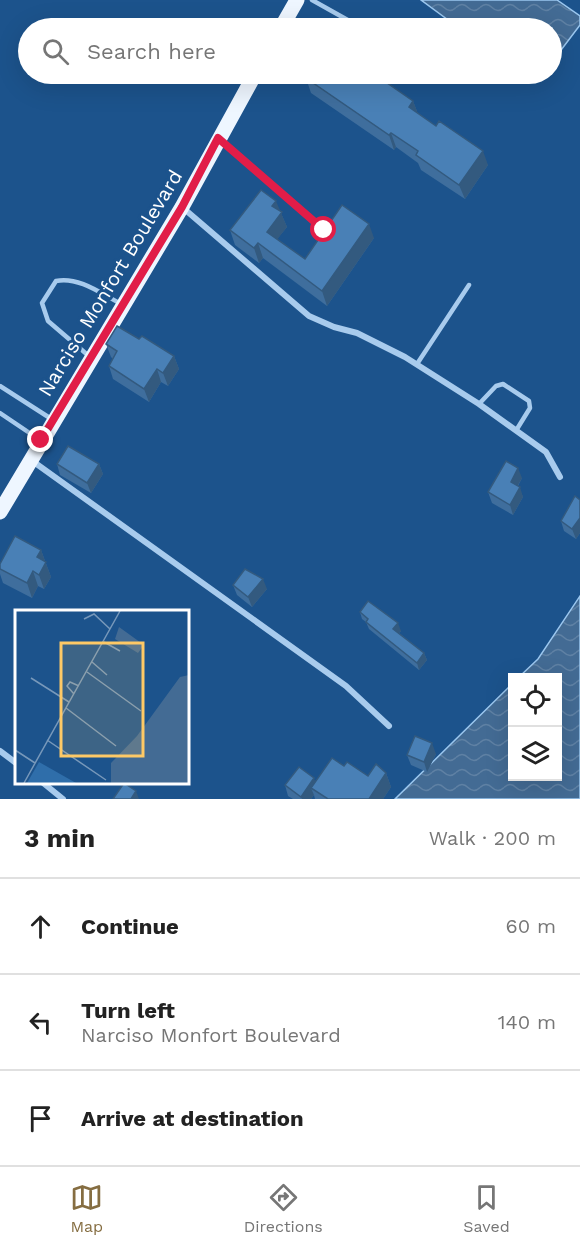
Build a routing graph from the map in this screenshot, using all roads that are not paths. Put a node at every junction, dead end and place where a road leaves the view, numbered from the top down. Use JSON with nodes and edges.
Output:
{"nodes":[{"id":1,"x":297,"y":0,"type":"edge"},
{"id":2,"x":312,"y":0,"type":"edge"},
{"id":3,"x":287,"y":18,"type":"edge"},
{"id":4,"x":344,"y":18,"type":"edge"},
{"id":5,"x":249,"y":84,"type":"edge"},
{"id":6,"x":218,"y":138,"type":"junction"},
{"id":7,"x":182,"y":207,"type":"junction"},
{"id":8,"x":324,"y":230,"type":"edge"},
{"id":9,"x":469,"y":285,"type":"dead end"},
{"id":10,"x":123,"y":305,"type":"junction"},
{"id":11,"x":92,"y":359,"type":"junction"},
{"id":12,"x":417,"y":364,"type":"junction"},
{"id":13,"x":0,"y":386,"type":"edge"},
{"id":14,"x":478,"y":404,"type":"junction"},
{"id":15,"x":0,"y":412,"type":"edge"},
{"id":16,"x":53,"y":420,"type":"junction"},
{"id":17,"x":517,"y":429,"type":"junction"},
{"id":18,"x":41,"y":440,"type":"junction"},
{"id":19,"x":30,"y":459,"type":"junction"},
{"id":20,"x":560,"y":477,"type":"dead end"},
{"id":21,"x":0,"y":512,"type":"edge"},
{"id":22,"x":389,"y":726,"type":"dead end"},
{"id":23,"x":0,"y":751,"type":"edge"},
{"id":24,"x":15,"y":762,"type":"edge"},
{"id":25,"x":43,"y":784,"type":"edge"},
{"id":26,"x":63,"y":799,"type":"edge"}],
"edges":[{"from":1,"to":3,"type":"main road"},
{"from":2,"to":4,"type":"lane"},
{"from":5,"to":6,"type":"main road","name":"Narciso Monfort Boulevard"},
{"from":6,"to":7,"type":"main road","name":"Narciso Monfort Boulevard"},
{"from":6,"to":8,"type":"lane"},
{"from":7,"to":10,"type":"main road","name":"Narciso Monfort Boulevard"},
{"from":7,"to":12,"type":"street"},
{"from":9,"to":12,"type":"lane"},
{"from":10,"to":11,"type":"main road","name":"Narciso Monfort Boulevard"},
{"from":10,"to":11,"type":"lane"},
{"from":11,"to":16,"type":"main road","name":"Narciso Monfort Boulevard"},
{"from":12,"to":14,"type":"street"},
{"from":13,"to":16,"type":"lane"},
{"from":14,"to":17,"type":"street"},
{"from":14,"to":17,"type":"lane"},
{"from":15,"to":18,"type":"lane"},
{"from":16,"to":18,"type":"main road","name":"Narciso Monfort Boulevard"},
{"from":17,"to":20,"type":"street"},
{"from":18,"to":19,"type":"main road","name":"Narciso Monfort Boulevard"},
{"from":19,"to":21,"type":"main road","name":"Narciso Monfort Boulevard"},
{"from":19,"to":22,"type":"street"},
{"from":23,"to":24,"type":"street"},
{"from":25,"to":26,"type":"street"}]}
